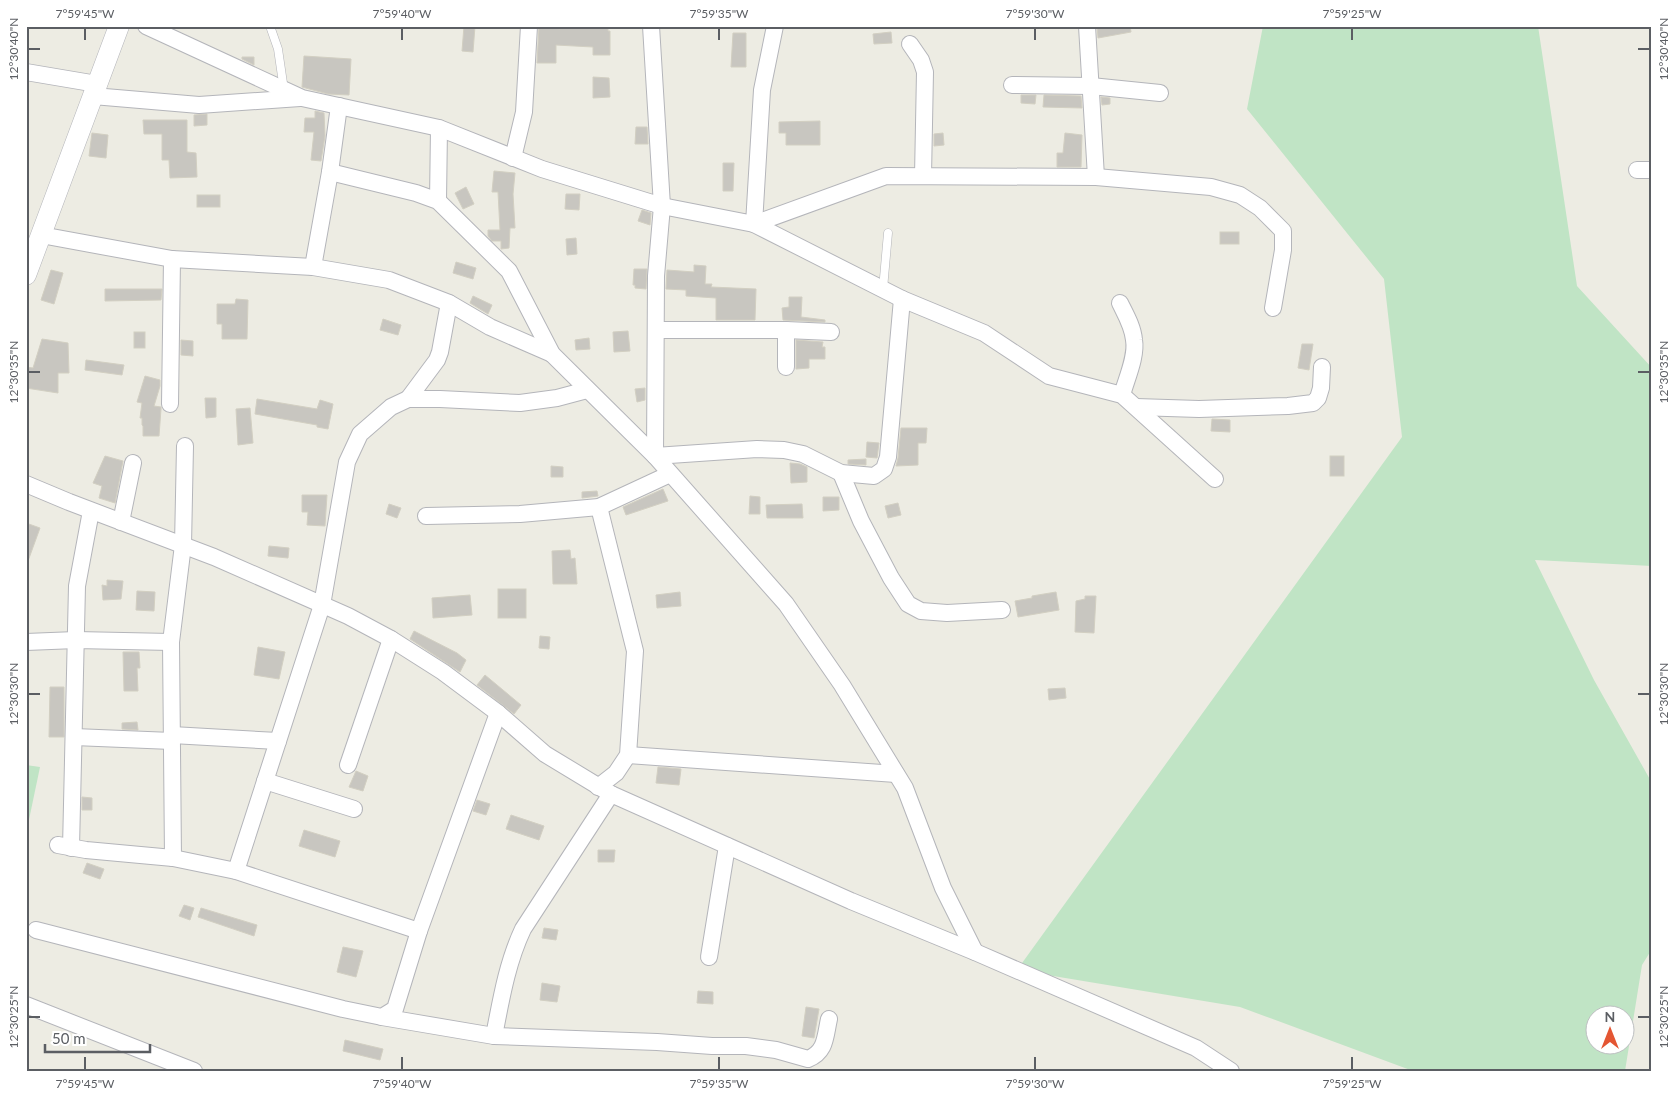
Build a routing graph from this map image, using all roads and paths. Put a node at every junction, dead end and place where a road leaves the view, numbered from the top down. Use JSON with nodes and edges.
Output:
{"nodes":[{"id":1,"x":119,"y":26,"type":"edge"},
{"id":2,"x":146,"y":26,"type":"edge"},
{"id":3,"x":270,"y":26,"type":"edge"},
{"id":4,"x":529,"y":26,"type":"edge"},
{"id":5,"x":650,"y":26,"type":"edge"},
{"id":6,"x":775,"y":26,"type":"edge"},
{"id":7,"x":1087,"y":26,"type":"edge"},
{"id":8,"x":910,"y":44,"type":"dead end"},
{"id":9,"x":26,"y":72,"type":"edge"},
{"id":10,"x":1012,"y":85,"type":"dead end"},
{"id":11,"x":1091,"y":86,"type":"junction"},
{"id":12,"x":95,"y":90,"type":"junction"},
{"id":13,"x":284,"y":90,"type":"junction"},
{"id":14,"x":1160,"y":93,"type":"dead end"},
{"id":15,"x":302,"y":98,"type":"junction"},
{"id":16,"x":339,"y":106,"type":"junction"},
{"id":17,"x":439,"y":128,"type":"junction"},
{"id":18,"x":514,"y":158,"type":"junction"},
{"id":19,"x":330,"y":172,"type":"junction"},
{"id":20,"x":923,"y":176,"type":"junction"},
{"id":21,"x":1096,"y":177,"type":"junction"},
{"id":22,"x":438,"y":201,"type":"junction"},
{"id":23,"x":662,"y":206,"type":"junction"},
{"id":24,"x":754,"y":224,"type":"junction"},
{"id":25,"x":888,"y":234,"type":"dead end"},
{"id":26,"x":41,"y":235,"type":"junction"},
{"id":27,"x":172,"y":259,"type":"junction"},
{"id":28,"x":313,"y":267,"type":"junction"},
{"id":29,"x":26,"y":275,"type":"edge"},
{"id":30,"x":883,"y":289,"type":"junction"},
{"id":31,"x":902,"y":298,"type":"junction"},
{"id":32,"x":449,"y":303,"type":"junction"},
{"id":33,"x":1120,"y":303,"type":"dead end"},
{"id":34,"x":1273,"y":308,"type":"dead end"},
{"id":35,"x":656,"y":330,"type":"junction"},
{"id":36,"x":786,"y":330,"type":"junction"},
{"id":37,"x":831,"y":332,"type":"dead end"},
{"id":38,"x":552,"y":354,"type":"junction"},
{"id":39,"x":786,"y":367,"type":"dead end"},
{"id":40,"x":1322,"y":367,"type":"dead end"},
{"id":41,"x":587,"y":390,"type":"junction"},
{"id":42,"x":1122,"y":395,"type":"junction"},
{"id":43,"x":408,"y":399,"type":"junction"},
{"id":44,"x":170,"y":404,"type":"dead end"},
{"id":45,"x":1136,"y":407,"type":"junction"},
{"id":46,"x":185,"y":446,"type":"dead end"},
{"id":47,"x":654,"y":456,"type":"junction"},
{"id":48,"x":133,"y":463,"type":"dead end"},
{"id":49,"x":841,"y":473,"type":"junction"},
{"id":50,"x":670,"y":474,"type":"junction"},
{"id":51,"x":1215,"y":479,"type":"dead end"},
{"id":52,"x":26,"y":484,"type":"edge"},
{"id":53,"x":599,"y":507,"type":"junction"},
{"id":54,"x":91,"y":511,"type":"junction"},
{"id":55,"x":426,"y":516,"type":"dead end"},
{"id":56,"x":120,"y":522,"type":"junction"},
{"id":57,"x":183,"y":545,"type":"junction"},
{"id":58,"x":322,"y":605,"type":"junction"},
{"id":59,"x":1002,"y":610,"type":"dead end"},
{"id":60,"x":391,"y":639,"type":"junction"},
{"id":61,"x":76,"y":640,"type":"junction"},
{"id":62,"x":26,"y":642,"type":"edge"},
{"id":63,"x":171,"y":642,"type":"junction"},
{"id":64,"x":498,"y":713,"type":"junction"},
{"id":65,"x":74,"y":737,"type":"junction"},
{"id":66,"x":172,"y":738,"type":"junction"},
{"id":67,"x":278,"y":741,"type":"junction"},
{"id":68,"x":628,"y":755,"type":"junction"},
{"id":69,"x":348,"y":765,"type":"dead end"},
{"id":70,"x":896,"y":774,"type":"junction"},
{"id":71,"x":265,"y":781,"type":"junction"},
{"id":72,"x":605,"y":791,"type":"junction"},
{"id":73,"x":354,"y":810,"type":"dead end"},
{"id":74,"x":727,"y":846,"type":"junction"},
{"id":75,"x":173,"y":858,"type":"junction"},
{"id":76,"x":236,"y":871,"type":"junction"},
{"id":77,"x":36,"y":930,"type":"dead end"},
{"id":78,"x":420,"y":931,"type":"junction"},
{"id":79,"x":975,"y":952,"type":"junction"},
{"id":80,"x":709,"y":957,"type":"dead end"},
{"id":81,"x":26,"y":1006,"type":"edge"},
{"id":82,"x":382,"y":1017,"type":"junction"},
{"id":83,"x":829,"y":1019,"type":"dead end"},
{"id":84,"x":494,"y":1036,"type":"junction"},
{"id":85,"x":194,"y":1071,"type":"edge"},
{"id":86,"x":1231,"y":1071,"type":"edge"}],
"edges":[{"from":1,"to":12,"type":"street"},
{"from":2,"to":13,"type":"street"},
{"from":3,"to":13,"type":"lane"},
{"from":4,"to":18,"type":"street"},
{"from":5,"to":23,"type":"street"},
{"from":6,"to":24,"type":"street"},
{"from":7,"to":11,"type":"street"},
{"from":8,"to":20,"type":"street"},
{"from":9,"to":12,"type":"street"},
{"from":10,"to":11,"type":"street"},
{"from":11,"to":14,"type":"street"},
{"from":11,"to":21,"type":"street"},
{"from":12,"to":15,"type":"street"},
{"from":12,"to":26,"type":"street"},
{"from":13,"to":15,"type":"street"},
{"from":15,"to":16,"type":"street"},
{"from":16,"to":17,"type":"street"},
{"from":16,"to":19,"type":"street"},
{"from":17,"to":18,"type":"street"},
{"from":17,"to":22,"type":"street"},
{"from":18,"to":23,"type":"street"},
{"from":19,"to":22,"type":"street"},
{"from":19,"to":28,"type":"street"},
{"from":20,"to":21,"type":"street"},
{"from":20,"to":24,"type":"street"},
{"from":21,"to":34,"type":"street"},
{"from":22,"to":38,"type":"street"},
{"from":23,"to":24,"type":"street"},
{"from":23,"to":35,"type":"street"},
{"from":24,"to":30,"type":"street"},
{"from":25,"to":30,"type":"lane"},
{"from":26,"to":27,"type":"street"},
{"from":26,"to":29,"type":"street"},
{"from":27,"to":28,"type":"street"},
{"from":27,"to":44,"type":"street"},
{"from":28,"to":32,"type":"street"},
{"from":30,"to":31,"type":"street"},
{"from":31,"to":42,"type":"street"},
{"from":31,"to":49,"type":"street"},
{"from":32,"to":38,"type":"street"},
{"from":32,"to":43,"type":"street"},
{"from":33,"to":42,"type":"street"},
{"from":35,"to":36,"type":"street"},
{"from":35,"to":47,"type":"street"},
{"from":36,"to":37,"type":"street"},
{"from":36,"to":39,"type":"street"},
{"from":38,"to":41,"type":"street"},
{"from":40,"to":45,"type":"street"},
{"from":41,"to":43,"type":"street"},
{"from":41,"to":47,"type":"street"},
{"from":42,"to":45,"type":"street"},
{"from":43,"to":58,"type":"street"},
{"from":45,"to":51,"type":"street"},
{"from":46,"to":57,"type":"street"},
{"from":47,"to":49,"type":"street"},
{"from":47,"to":50,"type":"street"},
{"from":48,"to":56,"type":"street"},
{"from":49,"to":59,"type":"street"},
{"from":50,"to":53,"type":"street"},
{"from":50,"to":70,"type":"street"},
{"from":52,"to":54,"type":"street"},
{"from":53,"to":55,"type":"street"},
{"from":53,"to":68,"type":"street"},
{"from":54,"to":56,"type":"street"},
{"from":54,"to":61,"type":"street"},
{"from":56,"to":57,"type":"street"},
{"from":57,"to":58,"type":"street"},
{"from":57,"to":63,"type":"street"},
{"from":58,"to":60,"type":"street"},
{"from":58,"to":67,"type":"street"},
{"from":60,"to":64,"type":"street"},
{"from":60,"to":69,"type":"street"},
{"from":61,"to":62,"type":"street"},
{"from":61,"to":63,"type":"street"},
{"from":61,"to":65,"type":"street"},
{"from":63,"to":66,"type":"street"},
{"from":64,"to":72,"type":"street"},
{"from":64,"to":78,"type":"street"},
{"from":65,"to":66,"type":"street"},
{"from":65,"to":75,"type":"street"},
{"from":66,"to":67,"type":"street"},
{"from":66,"to":75,"type":"street"},
{"from":67,"to":71,"type":"street"},
{"from":68,"to":70,"type":"street"},
{"from":68,"to":72,"type":"street"},
{"from":70,"to":79,"type":"street"},
{"from":71,"to":73,"type":"street"},
{"from":71,"to":76,"type":"street"},
{"from":72,"to":74,"type":"street"},
{"from":72,"to":84,"type":"street"},
{"from":74,"to":79,"type":"street"},
{"from":74,"to":80,"type":"street"},
{"from":75,"to":76,"type":"street"},
{"from":76,"to":78,"type":"street"},
{"from":77,"to":82,"type":"street"},
{"from":78,"to":82,"type":"street"},
{"from":79,"to":86,"type":"street"},
{"from":81,"to":85,"type":"street"},
{"from":82,"to":84,"type":"street"},
{"from":83,"to":84,"type":"street"}]}
